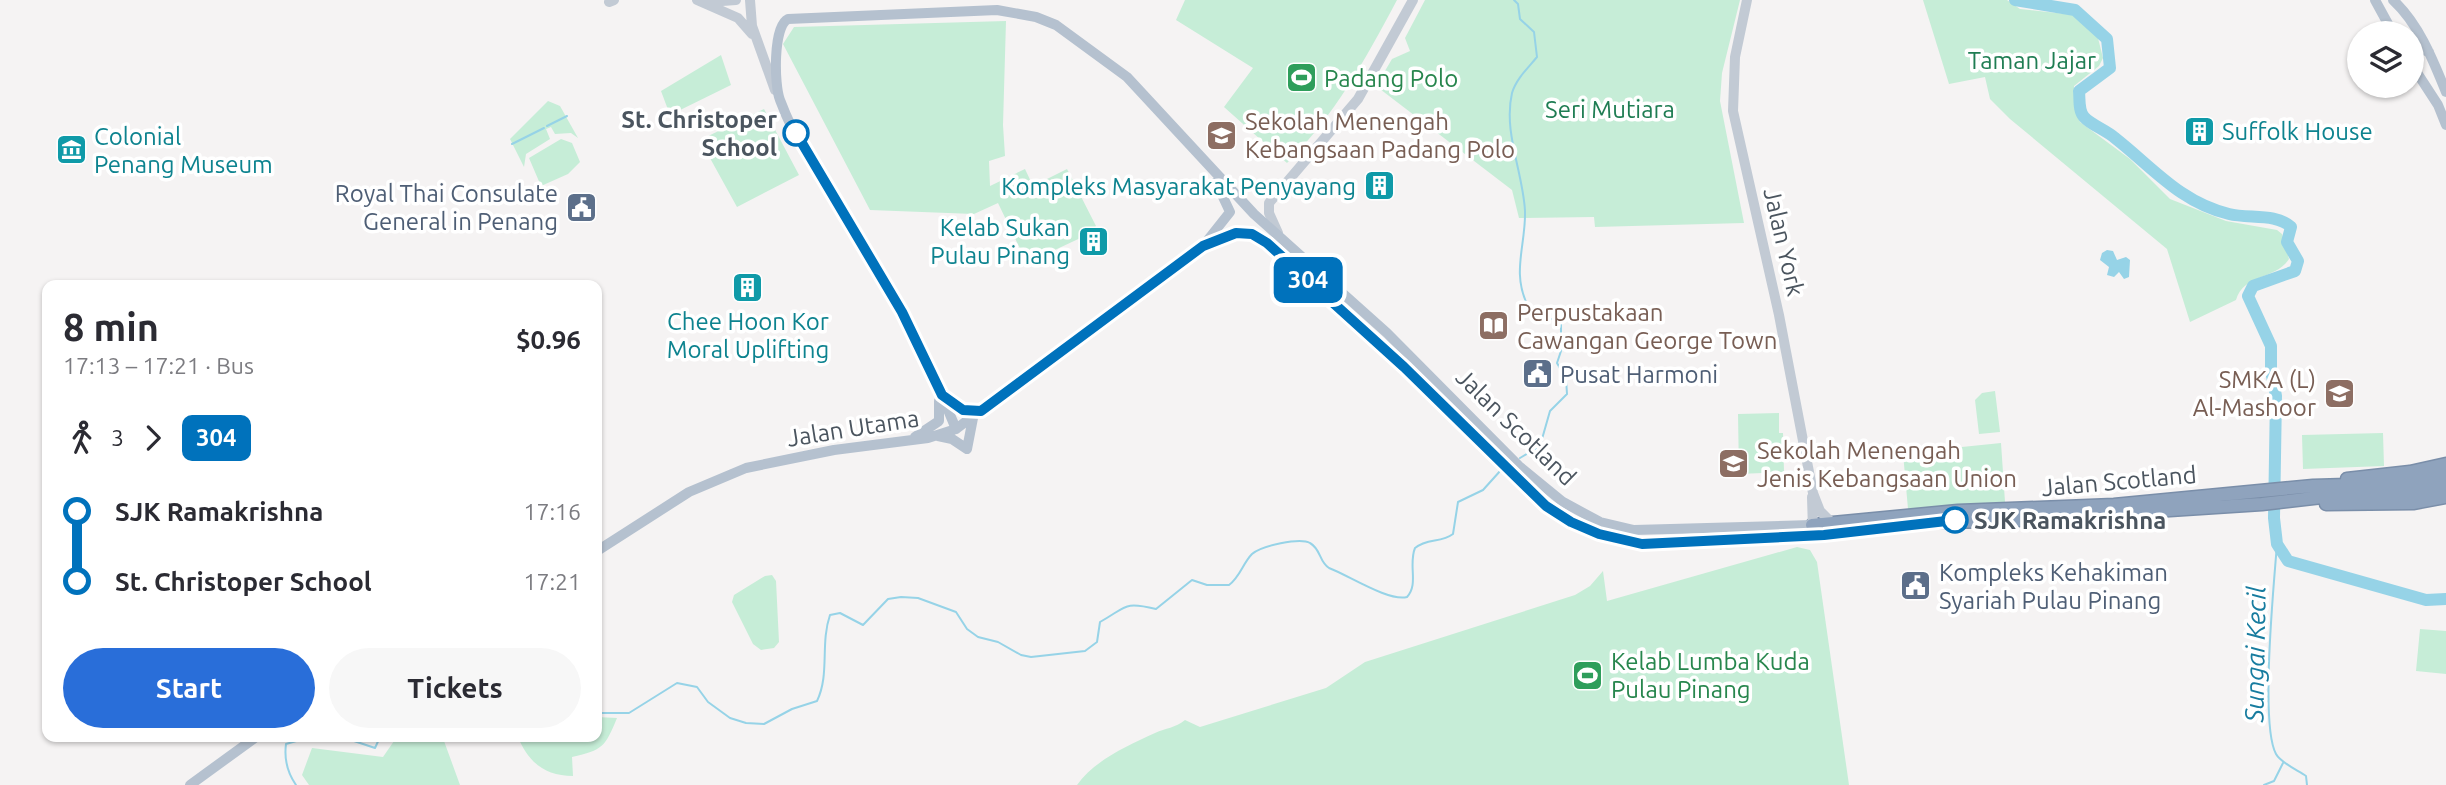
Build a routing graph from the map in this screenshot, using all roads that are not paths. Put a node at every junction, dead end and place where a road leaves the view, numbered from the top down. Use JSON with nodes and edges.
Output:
{"nodes":[{"id":1,"x":736,"y":0,"type":"edge"},
{"id":2,"x":750,"y":0,"type":"edge"},
{"id":3,"x":1413,"y":0,"type":"edge"},
{"id":4,"x":1747,"y":0,"type":"edge"},
{"id":5,"x":2375,"y":0,"type":"edge"},
{"id":6,"x":2393,"y":0,"type":"edge"},
{"id":7,"x":701,"y":1,"type":"edge"},
{"id":8,"x":2409,"y":19,"type":"joint"},
{"id":9,"x":2386,"y":21,"type":"edge"},
{"id":10,"x":757,"y":44,"type":"junction"},
{"id":11,"x":2424,"y":50,"type":"edge"},
{"id":12,"x":2429,"y":52,"type":"junction"},
{"id":13,"x":2424,"y":83,"type":"edge"},
{"id":14,"x":2446,"y":92,"type":"edge"},
{"id":15,"x":778,"y":97,"type":"junction"},
{"id":16,"x":2446,"y":125,"type":"edge"},
{"id":17,"x":1207,"y":167,"type":"junction"},
{"id":18,"x":1242,"y":233,"type":"joint"},
{"id":19,"x":1281,"y":238,"type":"junction"},
{"id":20,"x":1203,"y":246,"type":"junction"},
{"id":21,"x":935,"y":380,"type":"junction"},
{"id":22,"x":942,"y":395,"type":"junction"},
{"id":23,"x":978,"y":413,"type":"junction"},
{"id":24,"x":956,"y":429,"type":"junction"},
{"id":25,"x":936,"y":436,"type":"junction"},
{"id":26,"x":912,"y":439,"type":"junction"},
{"id":27,"x":1509,"y":463,"type":"junction"},
{"id":28,"x":2446,"y":464,"type":"edge"},
{"id":29,"x":2446,"y":475,"type":"edge"},
{"id":30,"x":2313,"y":486,"type":"junction"},
{"id":31,"x":2446,"y":486,"type":"edge"},
{"id":32,"x":2352,"y":491,"type":"junction"},
{"id":33,"x":1813,"y":493,"type":"junction"},
{"id":34,"x":2280,"y":496,"type":"junction"},
{"id":35,"x":2446,"y":497,"type":"edge"},
{"id":36,"x":1832,"y":523,"type":"junction"},
{"id":37,"x":1813,"y":530,"type":"junction"},
{"id":38,"x":602,"y":548,"type":"edge"},
{"id":39,"x":249,"y":742,"type":"edge"},
{"id":40,"x":190,"y":785,"type":"edge"}],
"edges":[{"from":1,"to":7,"type":"street"},
{"from":2,"to":10,"type":"street"},
{"from":3,"to":19,"type":"street"},
{"from":4,"to":33,"type":"street","name":"Jalan York"},
{"from":5,"to":9,"type":"main road"},
{"from":6,"to":8,"type":"main road"},
{"from":7,"to":10,"type":"street"},
{"from":8,"to":12,"type":"main road"},
{"from":10,"to":15,"type":"street"},
{"from":11,"to":12,"type":"main road"},
{"from":12,"to":14,"type":"main road"},
{"from":13,"to":16,"type":"main road"},
{"from":15,"to":17,"type":"main road"},
{"from":15,"to":21,"type":"main road"},
{"from":17,"to":19,"type":"main road","name":"Jalan Scotland"},
{"from":17,"to":20,"type":"main road"},
{"from":18,"to":20,"type":"main road","name":"Jalan Utama"},
{"from":18,"to":27,"type":"main road","name":"Jalan Scotland"},
{"from":19,"to":27,"type":"main road","name":"Jalan Scotland"},
{"from":20,"to":23,"type":"main road","name":"Jalan Utama"},
{"from":21,"to":22,"type":"main road"},
{"from":21,"to":26,"type":"main road"},
{"from":22,"to":23,"type":"main road"},
{"from":22,"to":24,"type":"main road"},
{"from":23,"to":24,"type":"main road","name":"Jalan Utama"},
{"from":23,"to":25,"type":"main road"},
{"from":24,"to":25,"type":"main road","name":"Jalan Utama"},
{"from":25,"to":26,"type":"main road","name":"Jalan Utama"},
{"from":26,"to":38,"type":"main road","name":"Jalan Utama"},
{"from":27,"to":37,"type":"main road","name":"Jalan Scotland"},
{"from":28,"to":30,"type":"highway"},
{"from":29,"to":32,"type":"highway"},
{"from":30,"to":32,"type":"highway","name":"Jalan Scotland"},
{"from":30,"to":34,"type":"highway","name":"Jalan Scotland"},
{"from":31,"to":32,"type":"highway"},
{"from":32,"to":34,"type":"highway","name":"Jalan Scotland"},
{"from":33,"to":36,"type":"street","name":"Jalan York"},
{"from":33,"to":37,"type":"street","name":"Jalan York"},
{"from":34,"to":35,"type":"highway"},
{"from":34,"to":36,"type":"highway","name":"Jalan Scotland"},
{"from":34,"to":37,"type":"highway","name":"Jalan Scotland"},
{"from":36,"to":37,"type":"highway","name":"Jalan Scotland"},
{"from":39,"to":40,"type":"main road"}]}
